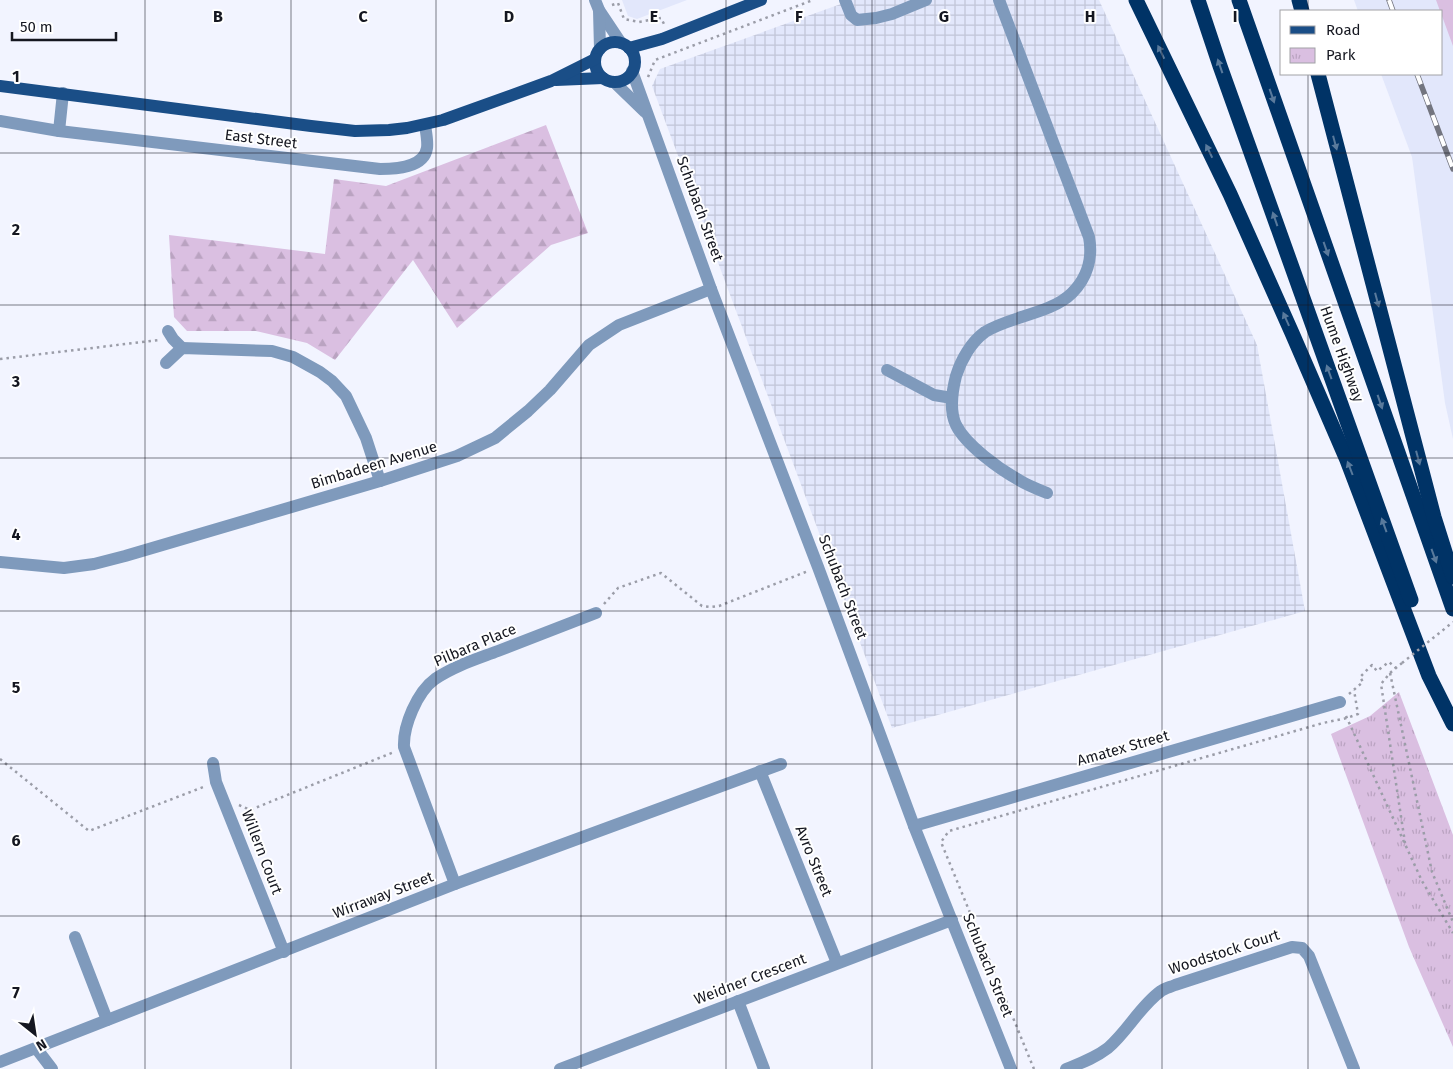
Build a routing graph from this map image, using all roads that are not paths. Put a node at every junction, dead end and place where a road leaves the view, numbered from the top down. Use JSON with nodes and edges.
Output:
{"nodes":[{"id":1,"x":761,"y":0,"type":"edge"},
{"id":2,"x":845,"y":0,"type":"edge"},
{"id":3,"x":926,"y":0,"type":"edge"},
{"id":4,"x":999,"y":0,"type":"edge"},
{"id":5,"x":1136,"y":0,"type":"edge"},
{"id":6,"x":1198,"y":0,"type":"edge"},
{"id":7,"x":1239,"y":0,"type":"edge"},
{"id":8,"x":597,"y":5,"type":"edge"},
{"id":9,"x":666,"y":37,"type":"junction"},
{"id":10,"x":625,"y":46,"type":"junction"},
{"id":11,"x":598,"y":54,"type":"junction"},
{"id":12,"x":633,"y":67,"type":"junction"},
{"id":13,"x":1318,"y":75,"type":"edge"},
{"id":14,"x":608,"y":80,"type":"junction"},
{"id":15,"x":551,"y":81,"type":"junction"},
{"id":16,"x":0,"y":86,"type":"edge"},
{"id":17,"x":63,"y":93,"type":"junction"},
{"id":18,"x":648,"y":115,"type":"junction"},
{"id":19,"x":0,"y":121,"type":"edge"},
{"id":20,"x":425,"y":125,"type":"junction"},
{"id":21,"x":59,"y":131,"type":"junction"},
{"id":22,"x":712,"y":289,"type":"junction"},
{"id":23,"x":171,"y":335,"type":"road end"},
{"id":24,"x":182,"y":348,"type":"junction"},
{"id":25,"x":166,"y":363,"type":"dead end"},
{"id":26,"x":887,"y":370,"type":"dead end"},
{"id":27,"x":952,"y":398,"type":"junction"},
{"id":28,"x":380,"y":481,"type":"junction"},
{"id":29,"x":1047,"y":493,"type":"dead end"},
{"id":30,"x":0,"y":562,"type":"edge"},
{"id":31,"x":1453,"y":577,"type":"edge"},
{"id":32,"x":1453,"y":610,"type":"edge"},
{"id":33,"x":596,"y":613,"type":"road end"},
{"id":34,"x":1340,"y":702,"type":"road end"},
{"id":35,"x":1453,"y":720,"type":"edge"},
{"id":36,"x":1453,"y":724,"type":"edge"},
{"id":37,"x":212,"y":763,"type":"dead end"},
{"id":38,"x":781,"y":764,"type":"dead end"},
{"id":39,"x":760,"y":772,"type":"junction"},
{"id":40,"x":914,"y":826,"type":"junction"},
{"id":41,"x":455,"y":884,"type":"junction"},
{"id":42,"x":952,"y":920,"type":"junction"},
{"id":43,"x":75,"y":938,"type":"dead end"},
{"id":44,"x":284,"y":952,"type":"junction"},
{"id":45,"x":837,"y":963,"type":"junction"},
{"id":46,"x":738,"y":1001,"type":"junction"},
{"id":47,"x":107,"y":1020,"type":"junction"},
{"id":48,"x":36,"y":1048,"type":"junction"},
{"id":49,"x":0,"y":1062,"type":"edge"},
{"id":50,"x":52,"y":1069,"type":"edge"},
{"id":51,"x":560,"y":1069,"type":"edge"},
{"id":52,"x":764,"y":1069,"type":"edge"},
{"id":53,"x":1011,"y":1069,"type":"edge"},
{"id":54,"x":1066,"y":1069,"type":"edge"},
{"id":55,"x":1354,"y":1069,"type":"edge"}],
"edges":[{"from":1,"to":9,"type":"main road"},
{"from":2,"to":3,"type":"street"},
{"from":4,"to":27,"type":"street"},
{"from":36,"to":5,"type":"highway","one_way":true},
{"from":35,"to":6,"type":"highway","name":"Hume Highway","one_way":true},
{"from":7,"to":32,"type":"highway","name":"Hume Highway","one_way":true},
{"from":8,"to":10,"type":"street"},
{"from":8,"to":11,"type":"street"},
{"from":9,"to":10,"type":"main road"},
{"from":9,"to":12,"type":"main road"},
{"from":10,"to":11,"type":"main road"},
{"from":10,"to":12,"type":"main road"},
{"from":11,"to":14,"type":"main road"},
{"from":11,"to":15,"type":"main road","name":"East Street"},
{"from":12,"to":14,"type":"main road"},
{"from":12,"to":18,"type":"street","name":"Schubach Street"},
{"from":13,"to":31,"type":"highway","one_way":true},
{"from":14,"to":15,"type":"main road","name":"East Street"},
{"from":14,"to":18,"type":"street","name":"Schubach Street"},
{"from":15,"to":20,"type":"main road","name":"East Street"},
{"from":16,"to":17,"type":"main road","name":"East Street"},
{"from":17,"to":20,"type":"main road","name":"East Street"},
{"from":17,"to":21,"type":"street"},
{"from":18,"to":22,"type":"street","name":"Schubach Street"},
{"from":19,"to":21,"type":"street","name":"East Street"},
{"from":20,"to":21,"type":"street","name":"East Street"},
{"from":22,"to":28,"type":"street","name":"Bimbadeen Avenue"},
{"from":22,"to":40,"type":"street","name":"Schubach Street"},
{"from":23,"to":24,"type":"street"},
{"from":24,"to":25,"type":"street"},
{"from":24,"to":28,"type":"street"},
{"from":26,"to":27,"type":"street"},
{"from":27,"to":29,"type":"street"},
{"from":28,"to":30,"type":"street","name":"Bimbadeen Avenue"},
{"from":33,"to":41,"type":"street","name":"Pilbara Place"},
{"from":34,"to":40,"type":"street","name":"Amatex Street"},
{"from":37,"to":44,"type":"street","name":"Willern Court"},
{"from":38,"to":39,"type":"street","name":"Wirraway Street"},
{"from":39,"to":41,"type":"street","name":"Wirraway Street"},
{"from":39,"to":45,"type":"street","name":"Avro Street"},
{"from":40,"to":42,"type":"street","name":"Schubach Street"},
{"from":41,"to":44,"type":"street","name":"Wirraway Street"},
{"from":42,"to":45,"type":"street","name":"Weidner Crescent"},
{"from":42,"to":53,"type":"street","name":"Schubach Street"},
{"from":43,"to":47,"type":"street"},
{"from":44,"to":47,"type":"street","name":"Wirraway Street"},
{"from":45,"to":46,"type":"street","name":"Weidner Crescent"},
{"from":46,"to":51,"type":"street","name":"Weidner Crescent"},
{"from":46,"to":52,"type":"street"},
{"from":47,"to":48,"type":"street","name":"Wirraway Street"},
{"from":48,"to":49,"type":"street","name":"Wirraway Street"},
{"from":48,"to":50,"type":"street"},
{"from":54,"to":55,"type":"street","name":"Woodstock Court"}]}
